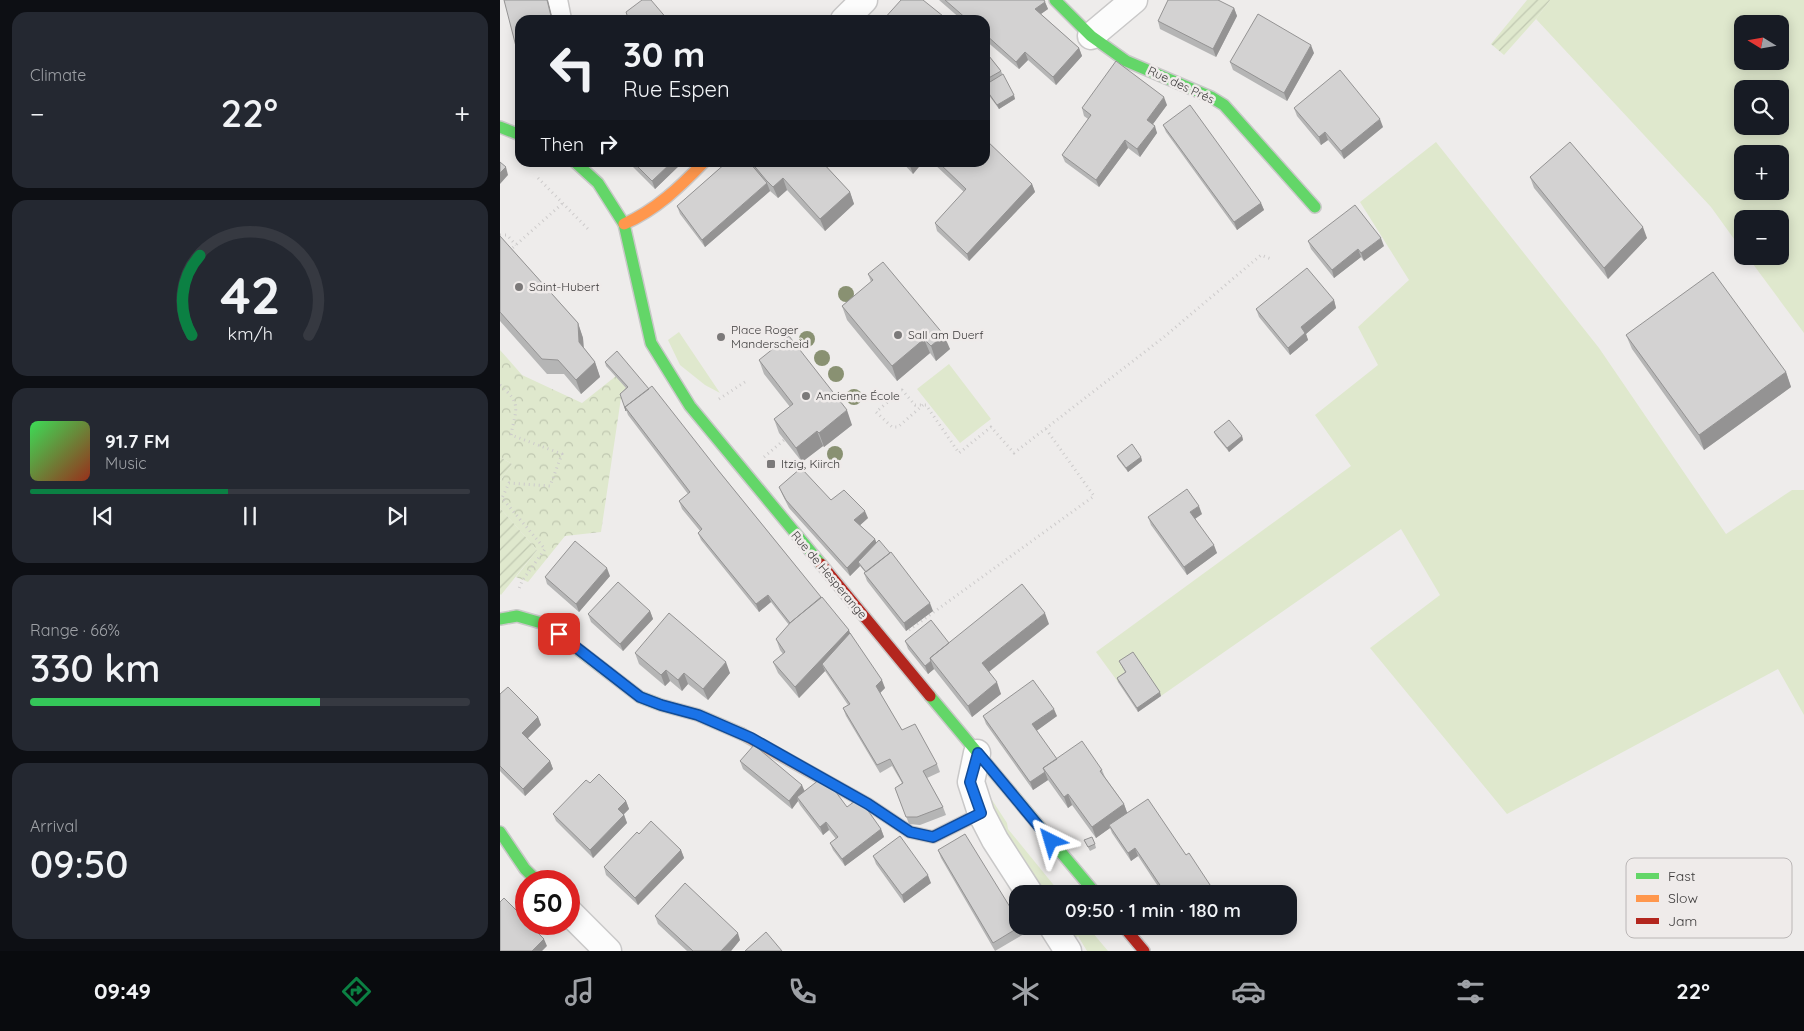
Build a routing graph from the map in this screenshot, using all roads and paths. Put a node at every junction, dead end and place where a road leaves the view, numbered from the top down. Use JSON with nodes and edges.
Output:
{"nodes":[{"id":1,"x":554,"y":0,"type":"edge"},
{"id":2,"x":864,"y":0,"type":"edge"},
{"id":3,"x":1055,"y":0,"type":"edge"},
{"id":4,"x":1134,"y":0,"type":"edge"},
{"id":5,"x":557,"y":15,"type":"edge"},
{"id":6,"x":849,"y":15,"type":"edge"},
{"id":7,"x":1092,"y":36,"type":"junction"},
{"id":8,"x":500,"y":127,"type":"edge"},
{"id":9,"x":515,"y":133,"type":"edge"},
{"id":10,"x":580,"y":167,"type":"edge"},
{"id":11,"x":699,"y":167,"type":"edge"},
{"id":12,"x":538,"y":178,"type":"dead end"},
{"id":13,"x":562,"y":203,"type":"junction"},
{"id":14,"x":1315,"y":207,"type":"dead end"},
{"id":15,"x":624,"y":224,"type":"junction"},
{"id":16,"x":589,"y":230,"type":"dead end"},
{"id":17,"x":500,"y":235,"type":"edge"},
{"id":18,"x":516,"y":245,"type":"junction"},
{"id":19,"x":507,"y":253,"type":"edge"},
{"id":20,"x":1271,"y":259,"type":"dead end"},
{"id":21,"x":748,"y":380,"type":"dead end"},
{"id":22,"x":500,"y":385,"type":"edge"},
{"id":23,"x":719,"y":399,"type":"dead end"},
{"id":24,"x":923,"y":405,"type":"junction"},
{"id":25,"x":1046,"y":429,"type":"junction"},
{"id":26,"x":784,"y":440,"type":"edge"},
{"id":27,"x":760,"y":460,"type":"dead end"},
{"id":28,"x":504,"y":617,"type":"edge"},
{"id":29,"x":904,"y":633,"type":"edge"},
{"id":30,"x":978,"y":753,"type":"junction"},
{"id":31,"x":981,"y":813,"type":"junction"},
{"id":32,"x":500,"y":832,"type":"edge"},
{"id":33,"x":526,"y":870,"type":"edge"},
{"id":34,"x":1024,"y":885,"type":"edge"},
{"id":35,"x":1088,"y":885,"type":"edge"},
{"id":36,"x":580,"y":923,"type":"edge"},
{"id":37,"x":1058,"y":935,"type":"edge"},
{"id":38,"x":1131,"y":935,"type":"edge"},
{"id":39,"x":608,"y":951,"type":"edge"},
{"id":40,"x":1068,"y":951,"type":"edge"},
{"id":41,"x":1144,"y":951,"type":"edge"}],
"edges":[{"from":1,"to":5,"type":"street"},
{"from":2,"to":6,"type":"street"},
{"from":3,"to":7,"type":"street","name":"Rue des Prés"},
{"from":4,"to":7,"type":"street"},
{"from":7,"to":14,"type":"street","name":"Rue des Prés"},
{"from":8,"to":9,"type":"street"},
{"from":10,"to":15,"type":"street","name":"Rue de Hesperange"},
{"from":11,"to":15,"type":"street"},
{"from":12,"to":13,"type":"path"},
{"from":13,"to":16,"type":"path"},
{"from":13,"to":18,"type":"path"},
{"from":15,"to":30,"type":"street","name":"Rue de Hesperange"},
{"from":17,"to":18,"type":"path"},
{"from":18,"to":19,"type":"path"},
{"from":20,"to":25,"type":"path"},
{"from":21,"to":23,"type":"path"},
{"from":22,"to":28,"type":"path"},
{"from":24,"to":24,"type":"path"},
{"from":24,"to":25,"type":"path"},
{"from":25,"to":29,"type":"path"},
{"from":26,"to":27,"type":"path"},
{"from":28,"to":31,"type":"street"},
{"from":30,"to":31,"type":"street"},
{"from":30,"to":35,"type":"street","name":"Rue de Hesperange"},
{"from":31,"to":34,"type":"street"},
{"from":32,"to":33,"type":"street"},
{"from":36,"to":39,"type":"street"},
{"from":37,"to":40,"type":"street"},
{"from":38,"to":41,"type":"street"}]}
